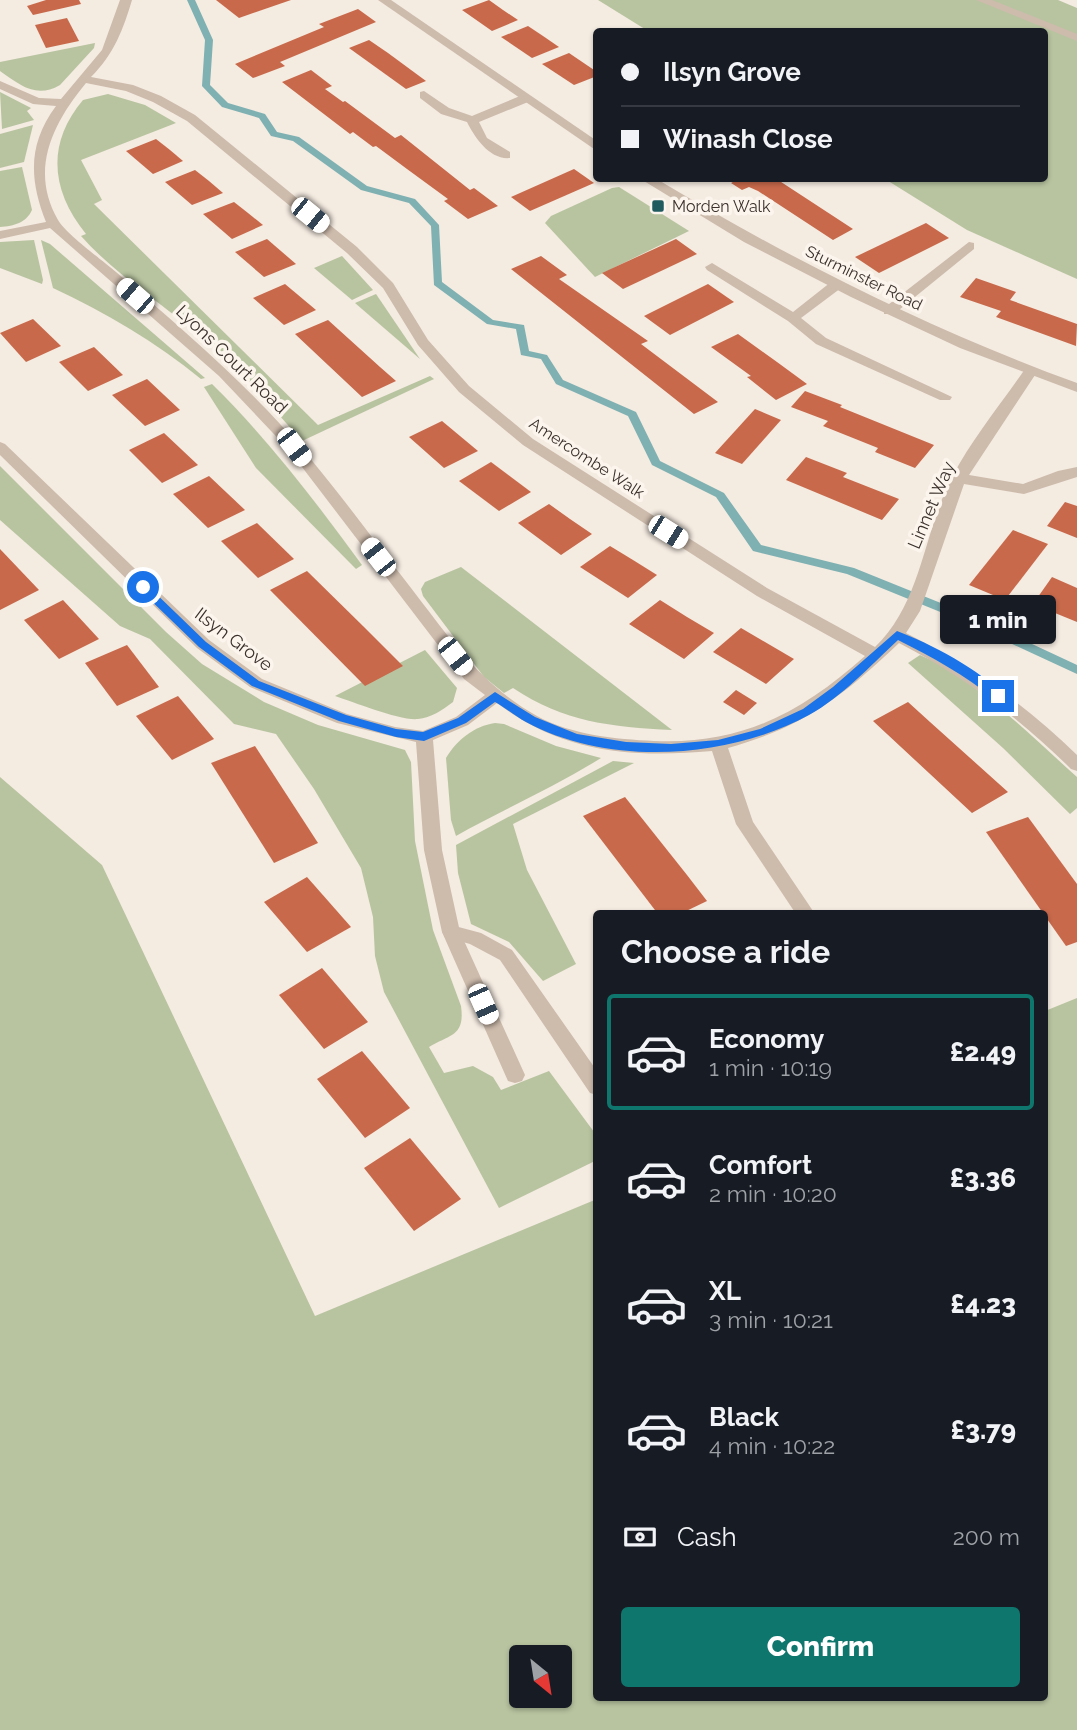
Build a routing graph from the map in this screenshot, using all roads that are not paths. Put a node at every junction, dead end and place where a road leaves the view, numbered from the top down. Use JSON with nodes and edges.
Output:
{"nodes":[{"id":1,"x":126,"y":0,"type":"edge"},
{"id":2,"x":384,"y":0,"type":"edge"},
{"id":3,"x":982,"y":0,"type":"edge"},
{"id":4,"x":1077,"y":38,"type":"edge"},
{"id":5,"x":83,"y":79,"type":"junction"},
{"id":6,"x":0,"y":85,"type":"edge"},
{"id":7,"x":424,"y":95,"type":"dead end"},
{"id":8,"x":524,"y":99,"type":"junction"},
{"id":9,"x":63,"y":103,"type":"junction"},
{"id":10,"x":472,"y":120,"type":"junction"},
{"id":11,"x":593,"y":144,"type":"edge"},
{"id":12,"x":506,"y":155,"type":"dead end"},
{"id":13,"x":652,"y":182,"type":"edge"},
{"id":14,"x":53,"y":224,"type":"junction"},
{"id":15,"x":0,"y":235,"type":"edge"},
{"id":16,"x":969,"y":246,"type":"dead end"},
{"id":17,"x":712,"y":267,"type":"dead end"},
{"id":18,"x":836,"y":285,"type":"junction"},
{"id":19,"x":889,"y":311,"type":"junction"},
{"id":20,"x":793,"y":318,"type":"junction"},
{"id":21,"x":1030,"y":372,"type":"junction"},
{"id":22,"x":1077,"y":388,"type":"edge"},
{"id":23,"x":945,"y":397,"type":"dead end"},
{"id":24,"x":0,"y":447,"type":"edge"},
{"id":25,"x":1077,"y":472,"type":"edge"},
{"id":26,"x":959,"y":478,"type":"junction"},
{"id":27,"x":897,"y":635,"type":"junction"},
{"id":28,"x":876,"y":655,"type":"junction"},
{"id":29,"x":495,"y":696,"type":"junction"},
{"id":30,"x":424,"y":737,"type":"junction"},
{"id":31,"x":718,"y":744,"type":"junction"},
{"id":32,"x":1077,"y":765,"type":"edge"},
{"id":33,"x":803,"y":910,"type":"edge"},
{"id":34,"x":451,"y":932,"type":"junction"},
{"id":35,"x":515,"y":1075,"type":"dead end"},
{"id":36,"x":593,"y":1081,"type":"edge"}],
"edges":[{"from":1,"to":5,"type":"street","name":"Lyons Court Road"},
{"from":2,"to":8,"type":"street"},
{"from":3,"to":4,"type":"street"},
{"from":5,"to":9,"type":"street","name":"Lyons Court Road"},
{"from":5,"to":28,"type":"street","name":"Amercombe Walk"},
{"from":6,"to":9,"type":"street"},
{"from":7,"to":10,"type":"street"},
{"from":8,"to":10,"type":"street"},
{"from":8,"to":11,"type":"street"},
{"from":9,"to":14,"type":"street","name":"Lyons Court Road"},
{"from":10,"to":12,"type":"street"},
{"from":13,"to":18,"type":"street","name":"Sturminster Road"},
{"from":14,"to":15,"type":"street"},
{"from":14,"to":29,"type":"street","name":"Lyons Court Road"},
{"from":16,"to":19,"type":"street"},
{"from":17,"to":20,"type":"street"},
{"from":18,"to":19,"type":"street","name":"Sturminster Road"},
{"from":18,"to":20,"type":"street"},
{"from":19,"to":21,"type":"street","name":"Sturminster Road"},
{"from":20,"to":23,"type":"street"},
{"from":21,"to":22,"type":"street","name":"Sturminster Road"},
{"from":21,"to":26,"type":"street","name":"Linnet Way"},
{"from":24,"to":30,"type":"street","name":"Ilsyn Grove"},
{"from":25,"to":26,"type":"street"},
{"from":26,"to":27,"type":"street","name":"Linnet Way"},
{"from":27,"to":28,"type":"street","name":"Linnet Way"},
{"from":27,"to":32,"type":"street"},
{"from":28,"to":31,"type":"street","name":"Lyons Court Road"},
{"from":29,"to":30,"type":"street"},
{"from":29,"to":31,"type":"street","name":"Lyons Court Road"},
{"from":30,"to":34,"type":"street"},
{"from":31,"to":33,"type":"street"},
{"from":34,"to":35,"type":"street"},
{"from":34,"to":36,"type":"street"}]}
